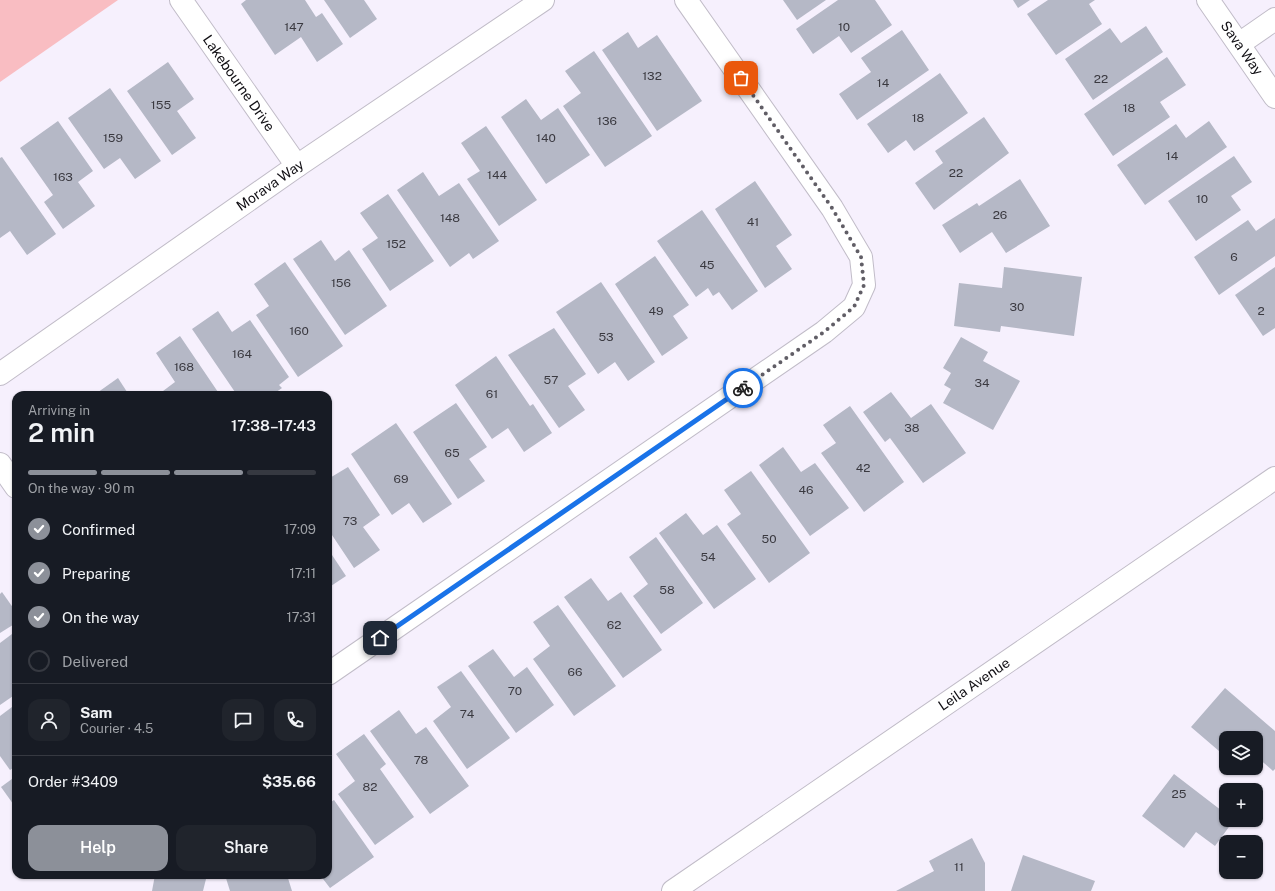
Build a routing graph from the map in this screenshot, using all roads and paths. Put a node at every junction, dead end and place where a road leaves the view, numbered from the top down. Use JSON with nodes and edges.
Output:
{"nodes":[{"id":1,"x":181,"y":0,"type":"edge"},
{"id":2,"x":543,"y":0,"type":"edge"},
{"id":3,"x":686,"y":0,"type":"edge"},
{"id":4,"x":1208,"y":0,"type":"edge"},
{"id":5,"x":1275,"y":20,"type":"edge"},
{"id":6,"x":1239,"y":44,"type":"junction"},
{"id":7,"x":1275,"y":97,"type":"edge"},
{"id":8,"x":297,"y":166,"type":"junction"},
{"id":9,"x":0,"y":374,"type":"edge"},
{"id":10,"x":0,"y":464,"type":"edge"},
{"id":11,"x":1275,"y":478,"type":"edge"},
{"id":12,"x":12,"y":481,"type":"edge"},
{"id":13,"x":332,"y":671,"type":"edge"},
{"id":14,"x":673,"y":891,"type":"edge"}],
"edges":[{"from":1,"to":8,"type":"street","name":"Lakebourne Drive"},
{"from":2,"to":8,"type":"street","name":"Morava Way"},
{"from":3,"to":13,"type":"street"},
{"from":4,"to":6,"type":"street","name":"Sava Way"},
{"from":5,"to":6,"type":"street"},
{"from":6,"to":7,"type":"street","name":"Sava Way"},
{"from":8,"to":9,"type":"street","name":"Morava Way"},
{"from":10,"to":12,"type":"street"},
{"from":11,"to":14,"type":"street","name":"Leila Avenue"}]}
